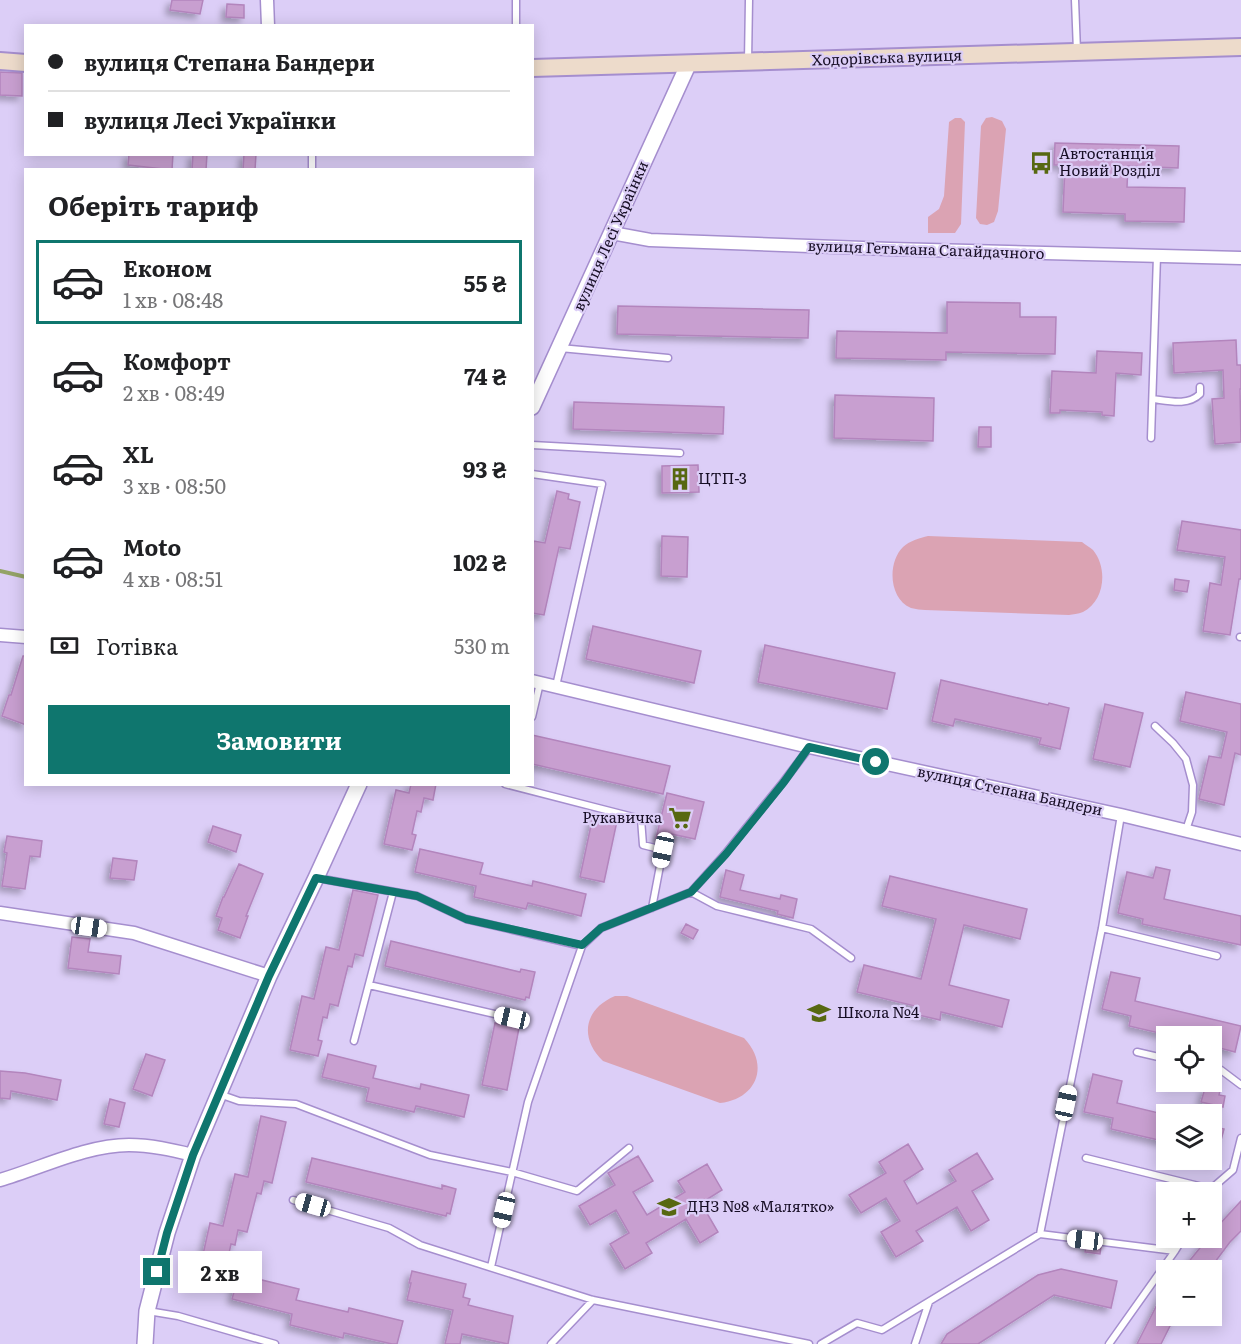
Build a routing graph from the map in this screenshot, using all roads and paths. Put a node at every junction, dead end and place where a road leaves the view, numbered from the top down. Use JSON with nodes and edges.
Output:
{"nodes":[{"id":1,"x":267,"y":0,"type":"edge"},
{"id":2,"x":516,"y":0,"type":"edge"},
{"id":3,"x":749,"y":0,"type":"edge"},
{"id":4,"x":1075,"y":0,"type":"edge"},
{"id":5,"x":268,"y":24,"type":"edge"},
{"id":6,"x":516,"y":24,"type":"edge"},
{"id":7,"x":1241,"y":47,"type":"edge"},
{"id":8,"x":1077,"y":52,"type":"junction"},
{"id":9,"x":0,"y":61,"type":"edge"},
{"id":10,"x":748,"y":62,"type":"junction"},
{"id":11,"x":24,"y":63,"type":"edge"},
{"id":12,"x":688,"y":65,"type":"junction"},
{"id":13,"x":534,"y":69,"type":"edge"},
{"id":14,"x":612,"y":233,"type":"junction"},
{"id":15,"x":1157,"y":256,"type":"junction"},
{"id":16,"x":1241,"y":258,"type":"edge"},
{"id":17,"x":560,"y":348,"type":"junction"},
{"id":18,"x":668,"y":358,"type":"dead end"},
{"id":19,"x":1200,"y":387,"type":"dead end"},
{"id":20,"x":1153,"y":399,"type":"junction"},
{"id":21,"x":534,"y":403,"type":"edge"},
{"id":22,"x":1151,"y":438,"type":"dead end"},
{"id":23,"x":534,"y":445,"type":"edge"},
{"id":24,"x":680,"y":453,"type":"dead end"},
{"id":25,"x":534,"y":474,"type":"edge"},
{"id":26,"x":0,"y":635,"type":"edge"},
{"id":27,"x":24,"y":637,"type":"edge"},
{"id":28,"x":536,"y":682,"type":"edge"},
{"id":29,"x":556,"y":686,"type":"junction"},
{"id":30,"x":534,"y":700,"type":"edge"},
{"id":31,"x":1155,"y":726,"type":"dead end"},
{"id":32,"x":809,"y":747,"type":"junction"},
{"id":33,"x":357,"y":786,"type":"edge"},
{"id":34,"x":513,"y":786,"type":"edge"},
{"id":35,"x":1121,"y":815,"type":"junction"},
{"id":36,"x":1186,"y":831,"type":"junction"},
{"id":37,"x":1241,"y":844,"type":"edge"},
{"id":38,"x":316,"y":878,"type":"junction"},
{"id":39,"x":393,"y":892,"type":"junction"},
{"id":40,"x":691,"y":892,"type":"junction"},
{"id":41,"x":652,"y":908,"type":"junction"},
{"id":42,"x":0,"y":914,"type":"edge"},
{"id":43,"x":1102,"y":928,"type":"junction"},
{"id":44,"x":582,"y":945,"type":"junction"},
{"id":45,"x":1217,"y":956,"type":"dead end"},
{"id":46,"x":850,"y":958,"type":"dead end"},
{"id":47,"x":264,"y":974,"type":"junction"},
{"id":48,"x":369,"y":985,"type":"junction"},
{"id":49,"x":512,"y":1018,"type":"dead end"},
{"id":50,"x":354,"y":1041,"type":"dead end"},
{"id":51,"x":1137,"y":1052,"type":"dead end"},
{"id":52,"x":1156,"y":1056,"type":"edge"},
{"id":53,"x":1222,"y":1071,"type":"edge"},
{"id":54,"x":1241,"y":1085,"type":"edge"},
{"id":55,"x":219,"y":1094,"type":"junction"},
{"id":56,"x":1241,"y":1138,"type":"edge"},
{"id":57,"x":629,"y":1148,"type":"dead end"},
{"id":58,"x":193,"y":1155,"type":"junction"},
{"id":59,"x":1086,"y":1158,"type":"dead end"},
{"id":60,"x":512,"y":1172,"type":"junction"},
{"id":61,"x":0,"y":1180,"type":"edge"},
{"id":62,"x":1176,"y":1182,"type":"edge"},
{"id":63,"x":1220,"y":1182,"type":"edge"},
{"id":64,"x":293,"y":1200,"type":"dead end"},
{"id":65,"x":1040,"y":1234,"type":"junction"},
{"id":66,"x":1177,"y":1248,"type":"edge"},
{"id":67,"x":1175,"y":1251,"type":"junction"},
{"id":68,"x":491,"y":1267,"type":"junction"},
{"id":69,"x":593,"y":1300,"type":"junction"},
{"id":70,"x":930,"y":1301,"type":"junction"},
{"id":71,"x":147,"y":1311,"type":"junction"},
{"id":72,"x":146,"y":1344,"type":"edge"},
{"id":73,"x":275,"y":1344,"type":"edge"},
{"id":74,"x":551,"y":1344,"type":"edge"},
{"id":75,"x":809,"y":1344,"type":"edge"},
{"id":76,"x":821,"y":1344,"type":"edge"},
{"id":77,"x":915,"y":1344,"type":"edge"},
{"id":78,"x":1109,"y":1344,"type":"edge"}],
"edges":[{"from":1,"to":5,"type":"street"},
{"from":2,"to":6,"type":"lane"},
{"from":3,"to":10,"type":"lane"},
{"from":4,"to":8,"type":"lane"},
{"from":7,"to":8,"type":"main road","name":"Ходорівська вулиця"},
{"from":8,"to":10,"type":"main road","name":"Ходорівська вулиця"},
{"from":9,"to":11,"type":"main road"},
{"from":10,"to":12,"type":"main road","name":"Ходорівська вулиця"},
{"from":12,"to":13,"type":"main road","name":"Ходорівська вулиця"},
{"from":12,"to":14,"type":"street","name":"вулиця Лесі Українки"},
{"from":14,"to":15,"type":"street","name":"вулиця Гетьмана Сагайдачного"},
{"from":14,"to":17,"type":"street","name":"вулиця Лесі Українки"},
{"from":15,"to":16,"type":"street","name":"вулиця Гетьмана Сагайдачного"},
{"from":15,"to":20,"type":"lane"},
{"from":17,"to":18,"type":"lane"},
{"from":17,"to":21,"type":"street","name":"вулиця Лесі Українки"},
{"from":19,"to":20,"type":"lane"},
{"from":20,"to":22,"type":"lane"},
{"from":23,"to":24,"type":"lane"},
{"from":25,"to":29,"type":"lane"},
{"from":26,"to":27,"type":"street"},
{"from":28,"to":29,"type":"street","name":"вулиця Степана Бандери"},
{"from":28,"to":30,"type":"lane"},
{"from":29,"to":32,"type":"street","name":"вулиця Степана Бандери"},
{"from":31,"to":36,"type":"lane"},
{"from":32,"to":35,"type":"street","name":"вулиця Степана Бандери"},
{"from":32,"to":40,"type":"lane"},
{"from":33,"to":38,"type":"street"},
{"from":34,"to":41,"type":"lane"},
{"from":35,"to":36,"type":"street","name":"вулиця Степана Бандери"},
{"from":35,"to":43,"type":"lane"},
{"from":36,"to":37,"type":"street","name":"вулиця Степана Бандери"},
{"from":38,"to":39,"type":"lane"},
{"from":38,"to":47,"type":"street"},
{"from":39,"to":44,"type":"lane"},
{"from":39,"to":48,"type":"lane"},
{"from":40,"to":41,"type":"lane"},
{"from":40,"to":46,"type":"lane"},
{"from":41,"to":44,"type":"lane"},
{"from":42,"to":47,"type":"street"},
{"from":43,"to":45,"type":"lane"},
{"from":43,"to":65,"type":"lane"},
{"from":44,"to":60,"type":"lane"},
{"from":47,"to":55,"type":"street"},
{"from":48,"to":49,"type":"lane"},
{"from":48,"to":50,"type":"lane"},
{"from":51,"to":52,"type":"lane"},
{"from":53,"to":54,"type":"lane"},
{"from":55,"to":58,"type":"street"},
{"from":55,"to":60,"type":"lane"},
{"from":56,"to":63,"type":"lane"},
{"from":57,"to":60,"type":"lane"},
{"from":58,"to":61,"type":"street"},
{"from":58,"to":71,"type":"street"},
{"from":59,"to":62,"type":"lane"},
{"from":60,"to":68,"type":"lane"},
{"from":64,"to":68,"type":"lane"},
{"from":65,"to":67,"type":"lane"},
{"from":65,"to":70,"type":"lane"},
{"from":66,"to":67,"type":"lane"},
{"from":67,"to":78,"type":"lane"},
{"from":68,"to":69,"type":"lane"},
{"from":69,"to":74,"type":"lane"},
{"from":69,"to":75,"type":"lane"},
{"from":70,"to":76,"type":"lane"},
{"from":70,"to":77,"type":"lane"},
{"from":71,"to":72,"type":"street"},
{"from":71,"to":73,"type":"lane"}]}
